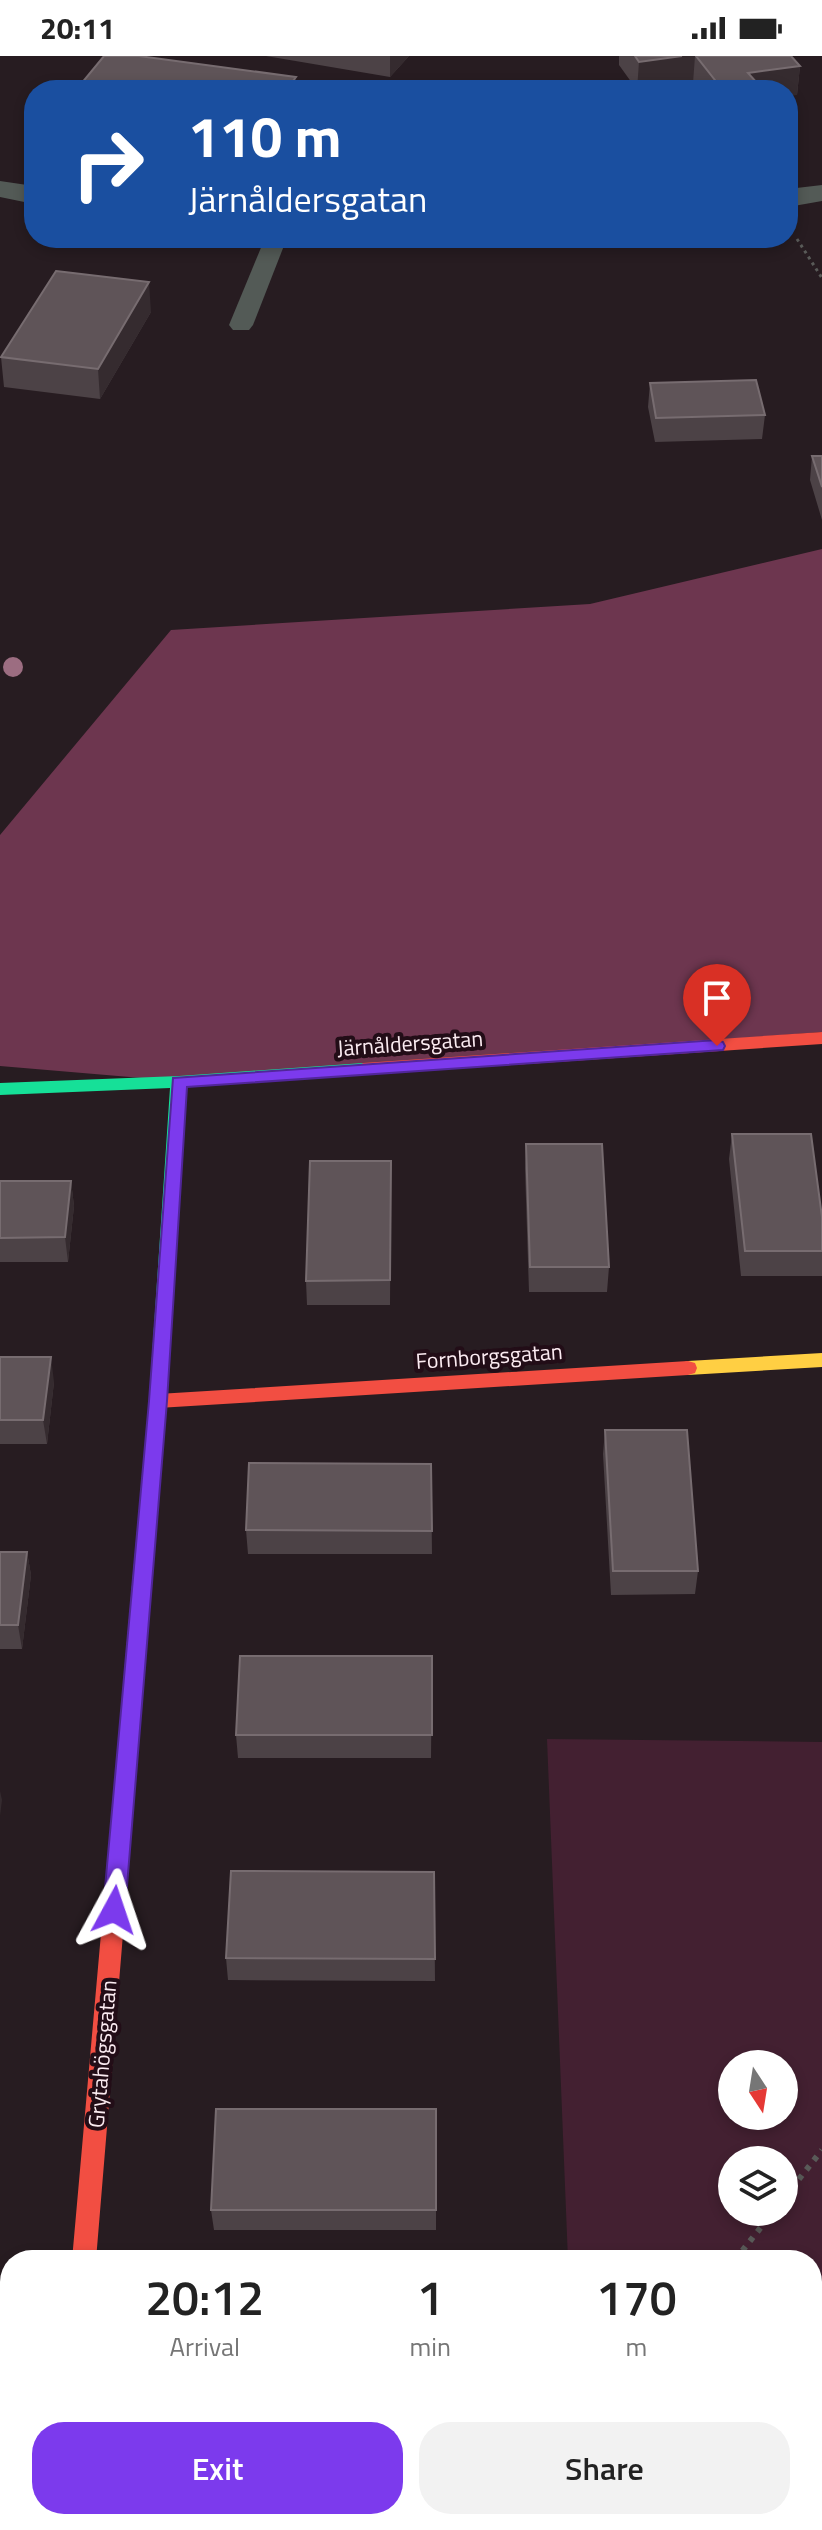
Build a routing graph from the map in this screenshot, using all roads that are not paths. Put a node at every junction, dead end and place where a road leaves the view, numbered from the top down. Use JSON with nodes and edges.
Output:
{"nodes":[{"id":1,"x":0,"y":189,"type":"edge"},
{"id":2,"x":24,"y":193,"type":"edge"},
{"id":3,"x":822,"y":193,"type":"edge"},
{"id":4,"x":798,"y":197,"type":"edge"},
{"id":5,"x":272,"y":248,"type":"edge"},
{"id":6,"x":241,"y":325,"type":"dead end"},
{"id":7,"x":822,"y":1038,"type":"edge"},
{"id":8,"x":179,"y":1082,"type":"junction"},
{"id":9,"x":0,"y":1089,"type":"edge"},
{"id":10,"x":822,"y":1360,"type":"edge"},
{"id":11,"x":158,"y":1401,"type":"junction"},
{"id":12,"x":85,"y":2250,"type":"edge"}],
"edges":[{"from":1,"to":2,"type":"street"},
{"from":3,"to":4,"type":"street"},
{"from":5,"to":6,"type":"lane"},
{"from":7,"to":8,"type":"street","name":"Järnåldersgatan"},
{"from":8,"to":9,"type":"street","name":"Järnåldersgatan"},
{"from":8,"to":11,"type":"street","name":"Grytahögsgatan"},
{"from":10,"to":11,"type":"street","name":"Fornborgsgatan"},
{"from":11,"to":12,"type":"street","name":"Grytahögsgatan"}]}
